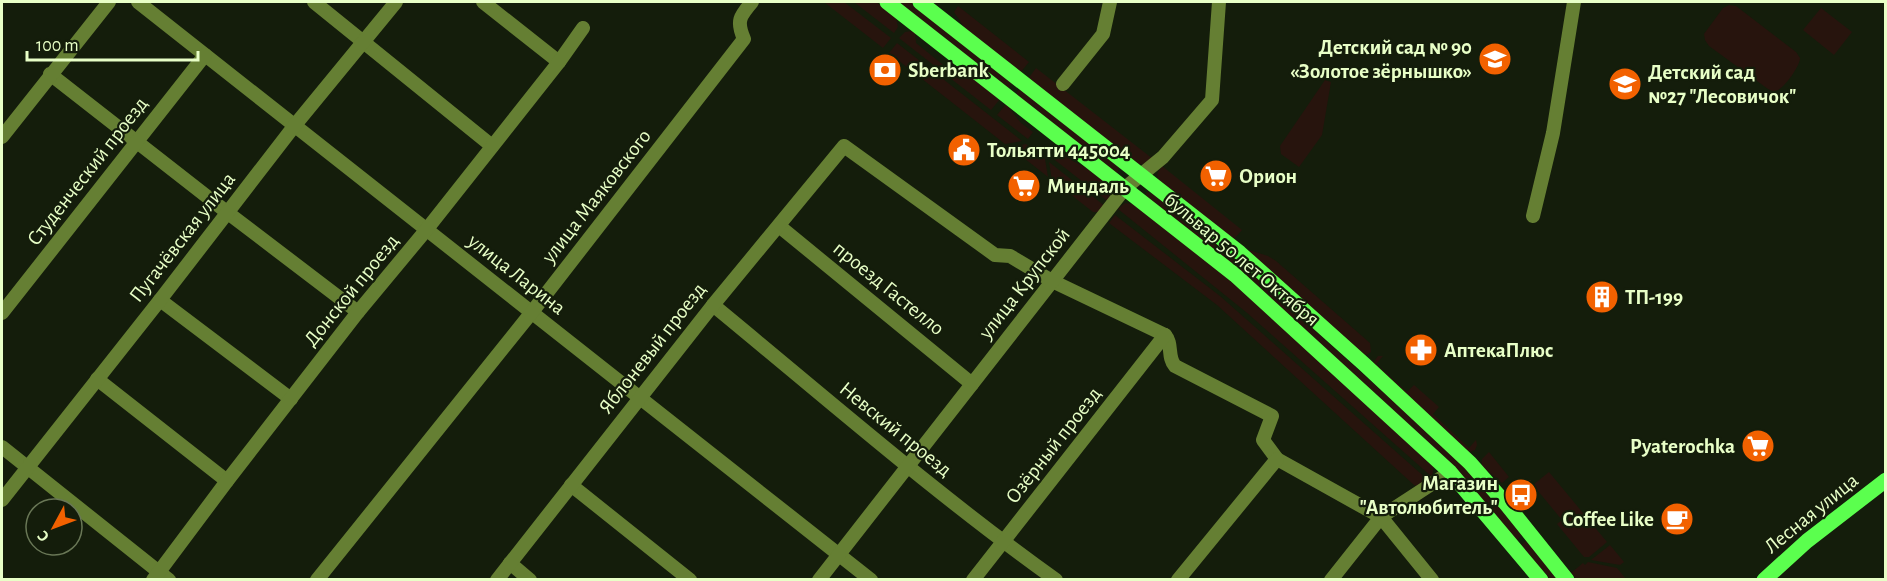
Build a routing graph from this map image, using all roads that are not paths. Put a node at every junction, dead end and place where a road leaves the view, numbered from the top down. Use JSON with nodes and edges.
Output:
{"nodes":[{"id":1,"x":109,"y":2,"type":"edge"},
{"id":2,"x":138,"y":2,"type":"edge"},
{"id":3,"x":314,"y":2,"type":"edge"},
{"id":4,"x":396,"y":2,"type":"edge"},
{"id":5,"x":483,"y":2,"type":"edge"},
{"id":6,"x":752,"y":2,"type":"edge"},
{"id":7,"x":887,"y":2,"type":"edge"},
{"id":8,"x":920,"y":2,"type":"edge"},
{"id":9,"x":1110,"y":2,"type":"edge"},
{"id":10,"x":1220,"y":2,"type":"edge"},
{"id":11,"x":1574,"y":2,"type":"edge"},
{"id":12,"x":583,"y":28,"type":"dead end"},
{"id":13,"x":364,"y":41,"type":"junction"},
{"id":14,"x":205,"y":55,"type":"junction"},
{"id":15,"x":559,"y":62,"type":"junction"},
{"id":16,"x":50,"y":74,"type":"junction"},
{"id":17,"x":1063,"y":84,"type":"dead end"},
{"id":18,"x":295,"y":125,"type":"junction"},
{"id":19,"x":2,"y":137,"type":"edge"},
{"id":20,"x":137,"y":143,"type":"junction"},
{"id":21,"x":492,"y":146,"type":"junction"},
{"id":22,"x":1141,"y":175,"type":"junction"},
{"id":23,"x":1125,"y":188,"type":"junction"},
{"id":24,"x":228,"y":213,"type":"junction"},
{"id":25,"x":1533,"y":216,"type":"dead end"},
{"id":26,"x":779,"y":226,"type":"junction"},
{"id":27,"x":427,"y":229,"type":"junction"},
{"id":28,"x":1052,"y":281,"type":"junction"},
{"id":29,"x":160,"y":300,"type":"junction"},
{"id":30,"x":713,"y":305,"type":"junction"},
{"id":31,"x":358,"y":312,"type":"junction"},
{"id":32,"x":532,"y":312,"type":"junction"},
{"id":33,"x":2,"y":313,"type":"edge"},
{"id":34,"x":1166,"y":335,"type":"junction"},
{"id":35,"x":97,"y":379,"type":"junction"},
{"id":36,"x":972,"y":384,"type":"junction"},
{"id":37,"x":640,"y":397,"type":"junction"},
{"id":38,"x":291,"y":399,"type":"junction"},
{"id":39,"x":2,"y":447,"type":"edge"},
{"id":40,"x":1277,"y":459,"type":"junction"},
{"id":41,"x":908,"y":466,"type":"junction"},
{"id":42,"x":26,"y":467,"type":"junction"},
{"id":43,"x":1450,"y":472,"type":"junction"},
{"id":44,"x":1886,"y":480,"type":"edge"},
{"id":45,"x":227,"y":481,"type":"junction"},
{"id":46,"x":571,"y":485,"type":"junction"},
{"id":47,"x":2,"y":500,"type":"edge"},
{"id":48,"x":1381,"y":517,"type":"junction"},
{"id":49,"x":1003,"y":542,"type":"junction"},
{"id":50,"x":839,"y":554,"type":"junction"},
{"id":51,"x":510,"y":563,"type":"junction"},
{"id":52,"x":161,"y":577,"type":"edge"},
{"id":53,"x":317,"y":579,"type":"edge"},
{"id":54,"x":497,"y":579,"type":"edge"},
{"id":55,"x":530,"y":579,"type":"edge"},
{"id":56,"x":690,"y":579,"type":"edge"},
{"id":57,"x":819,"y":579,"type":"edge"},
{"id":58,"x":871,"y":579,"type":"edge"},
{"id":59,"x":973,"y":579,"type":"edge"},
{"id":60,"x":1056,"y":579,"type":"edge"},
{"id":61,"x":1178,"y":579,"type":"edge"},
{"id":62,"x":1331,"y":579,"type":"edge"},
{"id":63,"x":1432,"y":579,"type":"edge"},
{"id":64,"x":1541,"y":579,"type":"edge"},
{"id":65,"x":1567,"y":579,"type":"edge"},
{"id":66,"x":1764,"y":579,"type":"edge"}],
"edges":[{"from":1,"to":16,"type":"street"},
{"from":2,"to":14,"type":"street","name":"улица Ларина"},
{"from":3,"to":13,"type":"street"},
{"from":4,"to":13,"type":"street","name":"Пугачёвская улица"},
{"from":5,"to":15,"type":"street"},
{"from":6,"to":32,"type":"street","name":"улица Маяковского"},
{"from":7,"to":23,"type":"main road","name":"бульвар 50 лет Октября"},
{"from":8,"to":22,"type":"main road","name":"бульвар 50 лет Октября"},
{"from":9,"to":17,"type":"street"},
{"from":10,"to":22,"type":"street","name":"улица Крупской"},
{"from":11,"to":25,"type":"street"},
{"from":12,"to":15,"type":"street","name":"Донской проезд"},
{"from":13,"to":18,"type":"street","name":"Пугачёвская улица"},
{"from":13,"to":21,"type":"street"},
{"from":14,"to":18,"type":"street","name":"улица Ларина"},
{"from":14,"to":20,"type":"street","name":"Студенческий проезд"},
{"from":15,"to":21,"type":"street","name":"Донской проезд"},
{"from":16,"to":19,"type":"street"},
{"from":16,"to":20,"type":"street"},
{"from":18,"to":24,"type":"street","name":"Пугачёвская улица"},
{"from":18,"to":27,"type":"street","name":"улица Ларина"},
{"from":20,"to":24,"type":"street"},
{"from":20,"to":33,"type":"street","name":"Студенческий проезд"},
{"from":21,"to":27,"type":"street","name":"Донской проезд"},
{"from":22,"to":23,"type":"street","name":"улица Крупской"},
{"from":22,"to":65,"type":"main road","name":"бульвар 50 лет Октября"},
{"from":23,"to":28,"type":"street","name":"улица Крупской"},
{"from":23,"to":43,"type":"main road","name":"бульвар 50 лет Октября"},
{"from":24,"to":29,"type":"street","name":"Пугачёвская улица"},
{"from":24,"to":31,"type":"street"},
{"from":26,"to":28,"type":"street","name":"Яблоневый проезд"},
{"from":26,"to":30,"type":"street","name":"Яблоневый проезд"},
{"from":26,"to":36,"type":"street","name":"проезд Гастелло"},
{"from":27,"to":31,"type":"street","name":"Донской проезд"},
{"from":27,"to":32,"type":"street","name":"улица Ларина"},
{"from":28,"to":34,"type":"street"},
{"from":28,"to":36,"type":"street","name":"улица Крупской"},
{"from":29,"to":35,"type":"street","name":"Пугачёвская улица"},
{"from":29,"to":38,"type":"street"},
{"from":30,"to":37,"type":"street","name":"Яблоневый проезд"},
{"from":30,"to":41,"type":"street","name":"Невский проезд"},
{"from":31,"to":38,"type":"street","name":"Донской проезд"},
{"from":32,"to":37,"type":"street","name":"улица Ларина"},
{"from":32,"to":53,"type":"street","name":"улица Маяковского"},
{"from":34,"to":40,"type":"street"},
{"from":34,"to":49,"type":"street","name":"Озёрный проезд"},
{"from":35,"to":42,"type":"street","name":"Пугачёвская улица"},
{"from":35,"to":45,"type":"street"},
{"from":36,"to":41,"type":"street","name":"улица Крупской"},
{"from":37,"to":46,"type":"street","name":"Яблоневый проезд"},
{"from":37,"to":50,"type":"street","name":"улица Ларина"},
{"from":38,"to":45,"type":"street","name":"Донской проезд"},
{"from":39,"to":42,"type":"street"},
{"from":40,"to":48,"type":"street"},
{"from":40,"to":61,"type":"street"},
{"from":41,"to":49,"type":"street","name":"Невский проезд"},
{"from":41,"to":50,"type":"street","name":"улица Крупской"},
{"from":42,"to":47,"type":"street","name":"Пугачёвская улица"},
{"from":42,"to":52,"type":"street"},
{"from":43,"to":48,"type":"street"},
{"from":43,"to":64,"type":"main road","name":"бульвар 50 лет Октября"},
{"from":44,"to":66,"type":"main road","name":"Лесная улица"},
{"from":45,"to":52,"type":"street","name":"Донской проезд"},
{"from":46,"to":51,"type":"street","name":"Яблоневый проезд"},
{"from":46,"to":56,"type":"street"},
{"from":48,"to":62,"type":"street"},
{"from":48,"to":63,"type":"street"},
{"from":49,"to":59,"type":"street","name":"Озёрный проезд"},
{"from":49,"to":60,"type":"street","name":"Невский проезд"},
{"from":50,"to":57,"type":"street","name":"улица Крупской"},
{"from":50,"to":58,"type":"street","name":"улица Ларина"},
{"from":51,"to":54,"type":"street","name":"Яблоневый проезд"},
{"from":51,"to":55,"type":"street"}]}
